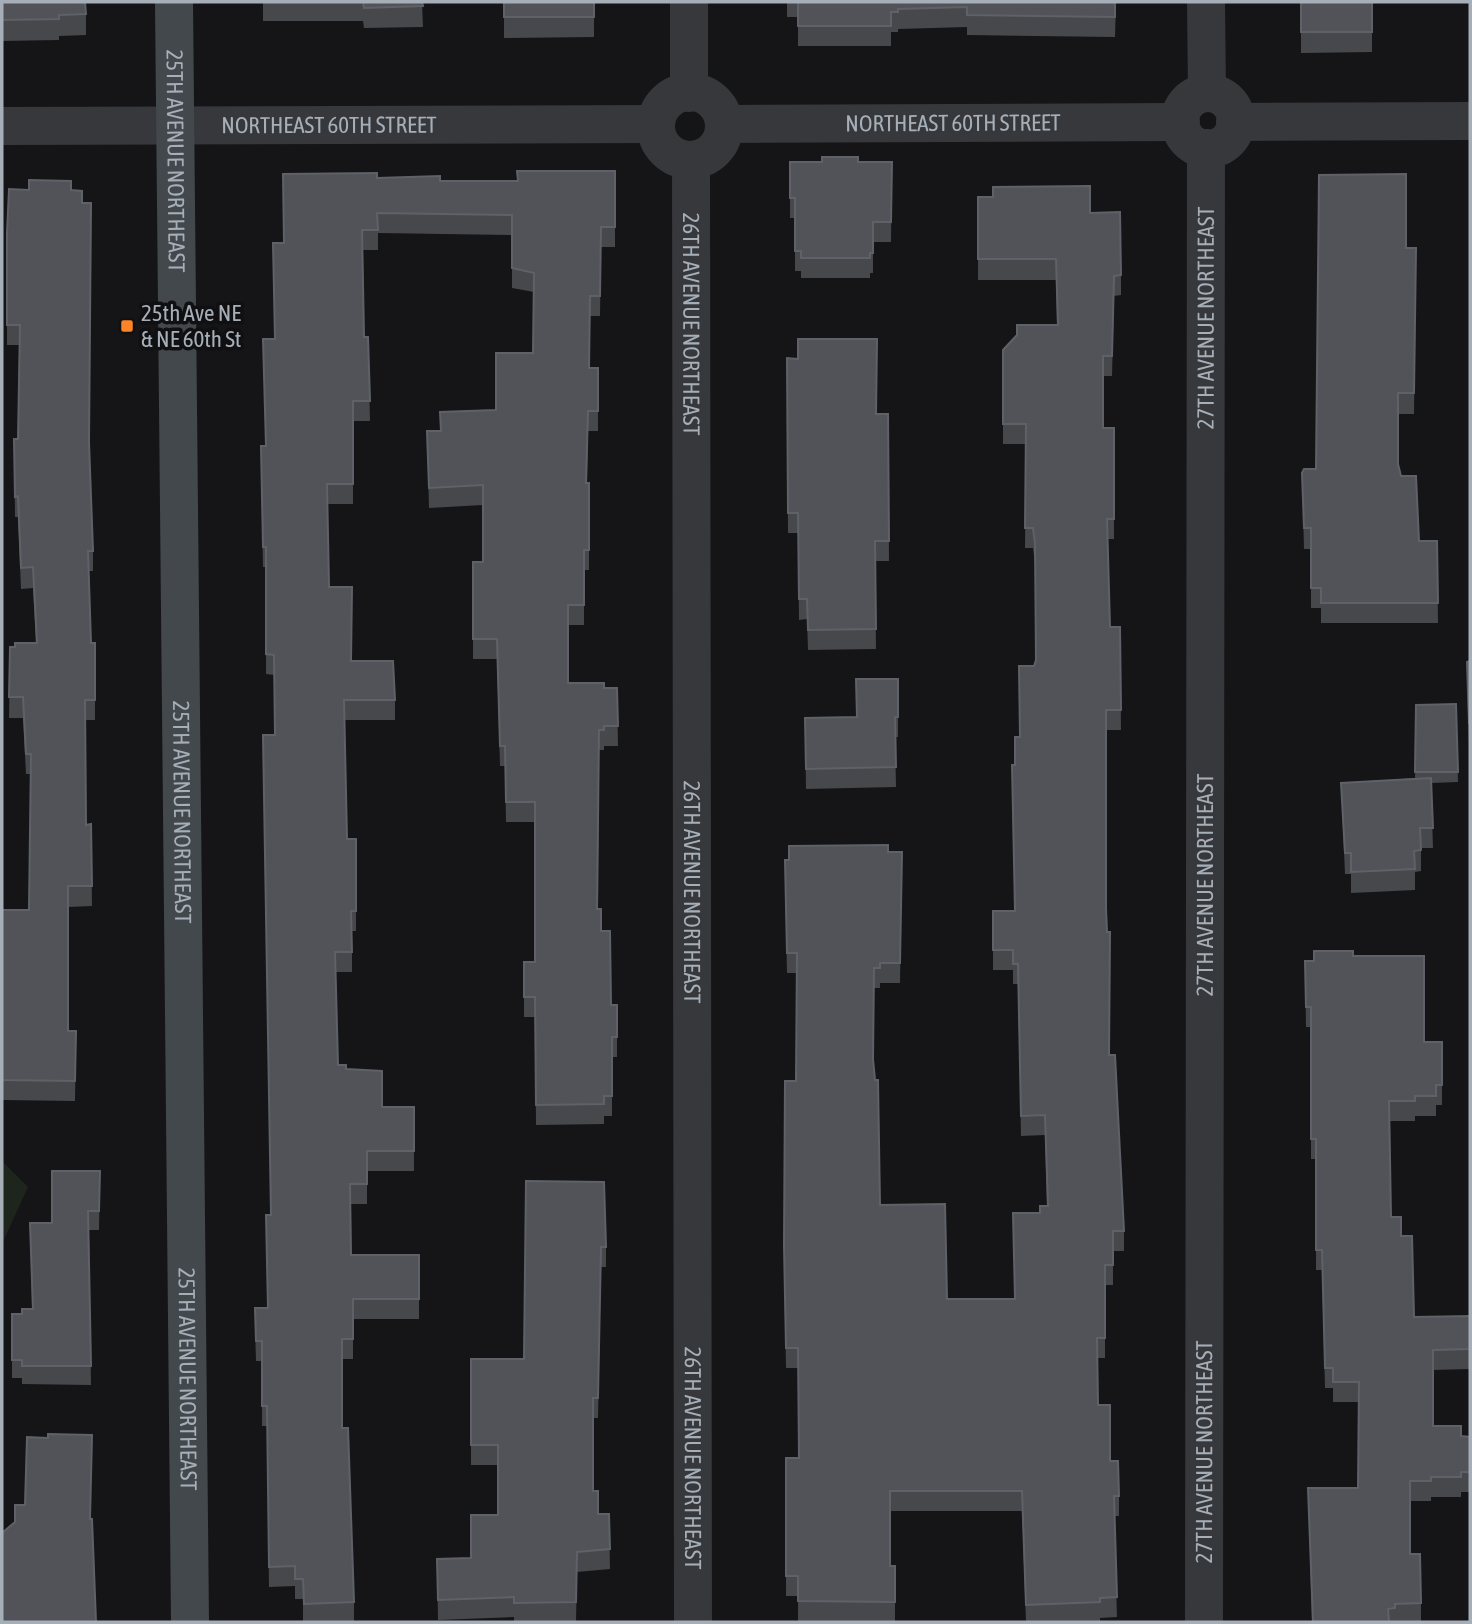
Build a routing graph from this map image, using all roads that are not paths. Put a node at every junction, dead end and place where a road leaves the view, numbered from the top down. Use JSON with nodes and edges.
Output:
{"nodes":[{"id":1,"x":174,"y":2,"type":"edge"},
{"id":2,"x":689,"y":2,"type":"edge"},
{"id":3,"x":1206,"y":2,"type":"edge"},
{"id":4,"x":689,"y":93,"type":"junction"},
{"id":5,"x":1207,"y":93,"type":"junction"},
{"id":6,"x":1470,"y":121,"type":"edge"},
{"id":7,"x":1236,"y":122,"type":"junction"},
{"id":8,"x":174,"y":124,"type":"junction"},
{"id":9,"x":655,"y":124,"type":"junction"},
{"id":10,"x":724,"y":124,"type":"junction"},
{"id":11,"x":2,"y":126,"type":"edge"},
{"id":12,"x":1194,"y":135,"type":"junction"},
{"id":13,"x":691,"y":160,"type":"junction"},
{"id":14,"x":190,"y":1622,"type":"edge"},
{"id":15,"x":693,"y":1622,"type":"edge"},
{"id":16,"x":1204,"y":1622,"type":"edge"}],
"edges":[{"from":1,"to":8,"type":"main road","name":"25TH AVENUE NORTHEAST"},
{"from":2,"to":4,"type":"street"},
{"from":3,"to":5,"type":"street"},
{"from":4,"to":9,"type":"street"},
{"from":4,"to":10,"type":"street"},
{"from":5,"to":7,"type":"street"},
{"from":5,"to":12,"type":"street"},
{"from":6,"to":7,"type":"street"},
{"from":7,"to":12,"type":"street"},
{"from":8,"to":9,"type":"street","name":"NORTHEAST 60TH STREET"},
{"from":8,"to":11,"type":"street","name":"NORTHEAST 60TH STREET"},
{"from":8,"to":14,"type":"main road","name":"25TH AVENUE NORTHEAST"},
{"from":9,"to":13,"type":"street"},
{"from":10,"to":12,"type":"street","name":"NORTHEAST 60TH STREET"},
{"from":10,"to":13,"type":"street"},
{"from":12,"to":16,"type":"street","name":"27TH AVENUE NORTHEAST"},
{"from":13,"to":15,"type":"street","name":"26TH AVENUE NORTHEAST"}]}
